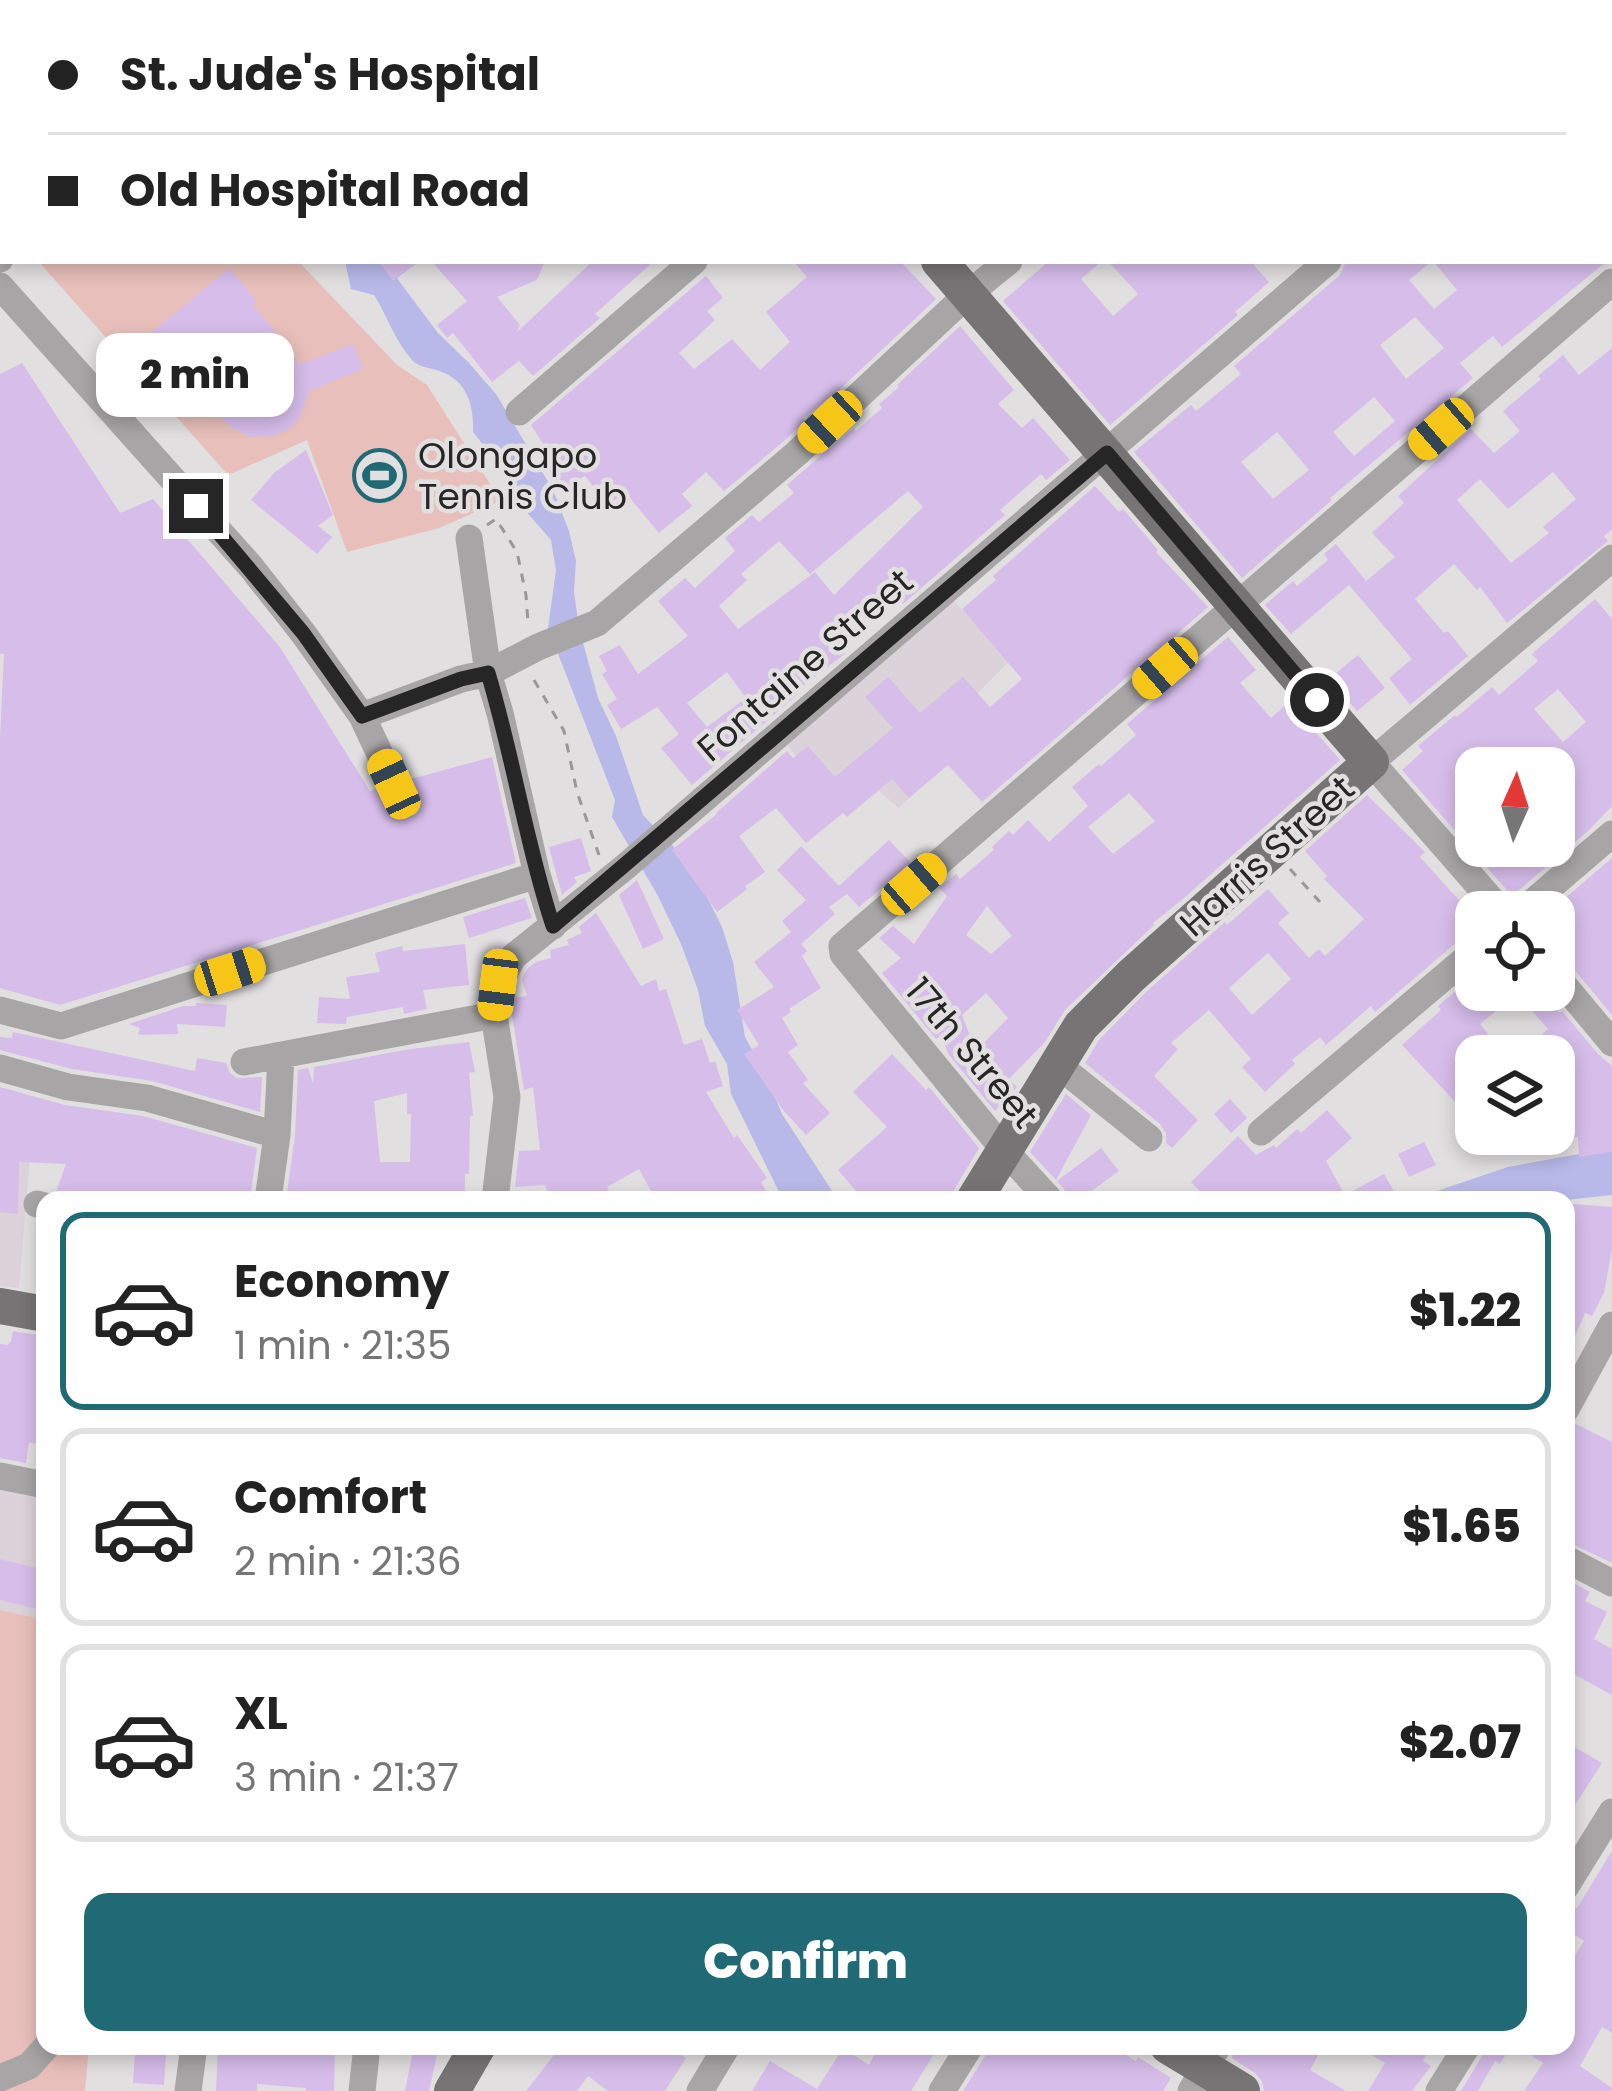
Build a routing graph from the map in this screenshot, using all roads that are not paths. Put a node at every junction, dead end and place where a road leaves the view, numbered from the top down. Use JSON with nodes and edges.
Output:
{"nodes":[{"id":1,"x":691,"y":264,"type":"edge"},
{"id":2,"x":941,"y":264,"type":"edge"},
{"id":3,"x":1005,"y":264,"type":"edge"},
{"id":4,"x":1325,"y":264,"type":"edge"},
{"id":5,"x":1612,"y":282,"type":"edge"},
{"id":6,"x":0,"y":286,"type":"edge"},
{"id":7,"x":967,"y":295,"type":"junction"},
{"id":8,"x":519,"y":412,"type":"dead end"},
{"id":9,"x":1107,"y":453,"type":"junction"},
{"id":10,"x":469,"y":538,"type":"dead end"},
{"id":11,"x":1612,"y":558,"type":"edge"},
{"id":12,"x":1236,"y":606,"type":"junction"},
{"id":13,"x":488,"y":673,"type":"junction"},
{"id":14,"x":362,"y":716,"type":"junction"},
{"id":15,"x":1371,"y":762,"type":"junction"},
{"id":16,"x":394,"y":784,"type":"dead end"},
{"id":17,"x":1612,"y":834,"type":"edge"},
{"id":18,"x":537,"y":875,"type":"junction"},
{"id":19,"x":1484,"y":891,"type":"edge"},
{"id":20,"x":1546,"y":891,"type":"edge"},
{"id":21,"x":553,"y":926,"type":"junction"},
{"id":22,"x":1455,"y":968,"type":"edge"},
{"id":23,"x":1575,"y":998,"type":"edge"},
{"id":24,"x":0,"y":1010,"type":"edge"},
{"id":25,"x":494,"y":1016,"type":"junction"},
{"id":26,"x":1612,"y":1043,"type":"edge"},
{"id":27,"x":281,"y":1056,"type":"junction"},
{"id":28,"x":244,"y":1062,"type":"dead end"},
{"id":29,"x":1058,"y":1065,"type":"junction"},
{"id":30,"x":0,"y":1067,"type":"edge"},
{"id":31,"x":1261,"y":1132,"type":"dead end"},
{"id":32,"x":277,"y":1135,"type":"junction"},
{"id":33,"x":1149,"y":1138,"type":"dead end"},
{"id":34,"x":1005,"y":1151,"type":"junction"},
{"id":35,"x":269,"y":1191,"type":"edge"},
{"id":36,"x":496,"y":1191,"type":"edge"},
{"id":37,"x":980,"y":1191,"type":"edge"},
{"id":38,"x":1042,"y":1191,"type":"edge"},
{"id":39,"x":0,"y":1306,"type":"edge"},
{"id":40,"x":36,"y":1312,"type":"edge"},
{"id":41,"x":1612,"y":1325,"type":"edge"},
{"id":42,"x":1575,"y":1393,"type":"edge"},
{"id":43,"x":0,"y":1476,"type":"edge"},
{"id":44,"x":36,"y":1477,"type":"edge"},
{"id":45,"x":1575,"y":1564,"type":"edge"},
{"id":46,"x":1612,"y":1583,"type":"edge"},
{"id":47,"x":1612,"y":1812,"type":"edge"},
{"id":48,"x":1575,"y":1872,"type":"edge"},
{"id":49,"x":38,"y":2055,"type":"edge"},
{"id":50,"x":193,"y":2055,"type":"edge"},
{"id":51,"x":366,"y":2055,"type":"edge"},
{"id":52,"x":473,"y":2055,"type":"edge"},
{"id":53,"x":722,"y":2055,"type":"edge"},
{"id":54,"x":964,"y":2055,"type":"edge"},
{"id":55,"x":1461,"y":2055,"type":"edge"},
{"id":56,"x":1205,"y":2068,"type":"edge"},
{"id":57,"x":0,"y":2078,"type":"edge"},
{"id":58,"x":188,"y":2091,"type":"edge"},
{"id":59,"x":362,"y":2091,"type":"edge"},
{"id":60,"x":452,"y":2091,"type":"edge"},
{"id":61,"x":700,"y":2091,"type":"edge"},
{"id":62,"x":942,"y":2091,"type":"edge"},
{"id":63,"x":1242,"y":2091,"type":"edge"},
{"id":64,"x":1439,"y":2091,"type":"edge"}],
"edges":[{"from":1,"to":8,"type":"street"},
{"from":2,"to":7,"type":"main road"},
{"from":3,"to":7,"type":"street"},
{"from":4,"to":9,"type":"street","name":"Fontaine Street"},
{"from":5,"to":12,"type":"street"},
{"from":6,"to":14,"type":"street"},
{"from":7,"to":9,"type":"main road"},
{"from":7,"to":13,"type":"street"},
{"from":9,"to":12,"type":"main road"},
{"from":9,"to":21,"type":"street","name":"Fontaine Street"},
{"from":10,"to":13,"type":"street"},
{"from":11,"to":15,"type":"street","name":"Harris Street"},
{"from":12,"to":15,"type":"main road"},
{"from":12,"to":34,"type":"street","name":"17th Street"},
{"from":13,"to":14,"type":"street"},
{"from":13,"to":18,"type":"street"},
{"from":14,"to":16,"type":"street"},
{"from":15,"to":19,"type":"street"},
{"from":15,"to":29,"type":"main road","name":"Harris Street"},
{"from":17,"to":20,"type":"street"},
{"from":18,"to":21,"type":"street"},
{"from":18,"to":24,"type":"street"},
{"from":21,"to":25,"type":"street","name":"Fontaine Street"},
{"from":22,"to":31,"type":"street"},
{"from":23,"to":26,"type":"street"},
{"from":25,"to":27,"type":"street"},
{"from":25,"to":36,"type":"street","name":"Fontaine Street"},
{"from":27,"to":28,"type":"street"},
{"from":27,"to":32,"type":"street"},
{"from":29,"to":33,"type":"street"},
{"from":29,"to":34,"type":"main road","name":"Harris Street"},
{"from":30,"to":32,"type":"street"},
{"from":32,"to":35,"type":"street"},
{"from":34,"to":37,"type":"main road","name":"Harris Street"},
{"from":34,"to":38,"type":"street","name":"17th Street"},
{"from":39,"to":40,"type":"main road"},
{"from":41,"to":42,"type":"street"},
{"from":43,"to":44,"type":"street"},
{"from":45,"to":46,"type":"street"},
{"from":47,"to":48,"type":"street"},
{"from":49,"to":57,"type":"street"},
{"from":50,"to":58,"type":"street"},
{"from":51,"to":59,"type":"street"},
{"from":52,"to":60,"type":"main road"},
{"from":53,"to":61,"type":"street"},
{"from":54,"to":62,"type":"street"},
{"from":55,"to":64,"type":"street"},
{"from":56,"to":63,"type":"main road"}]}
